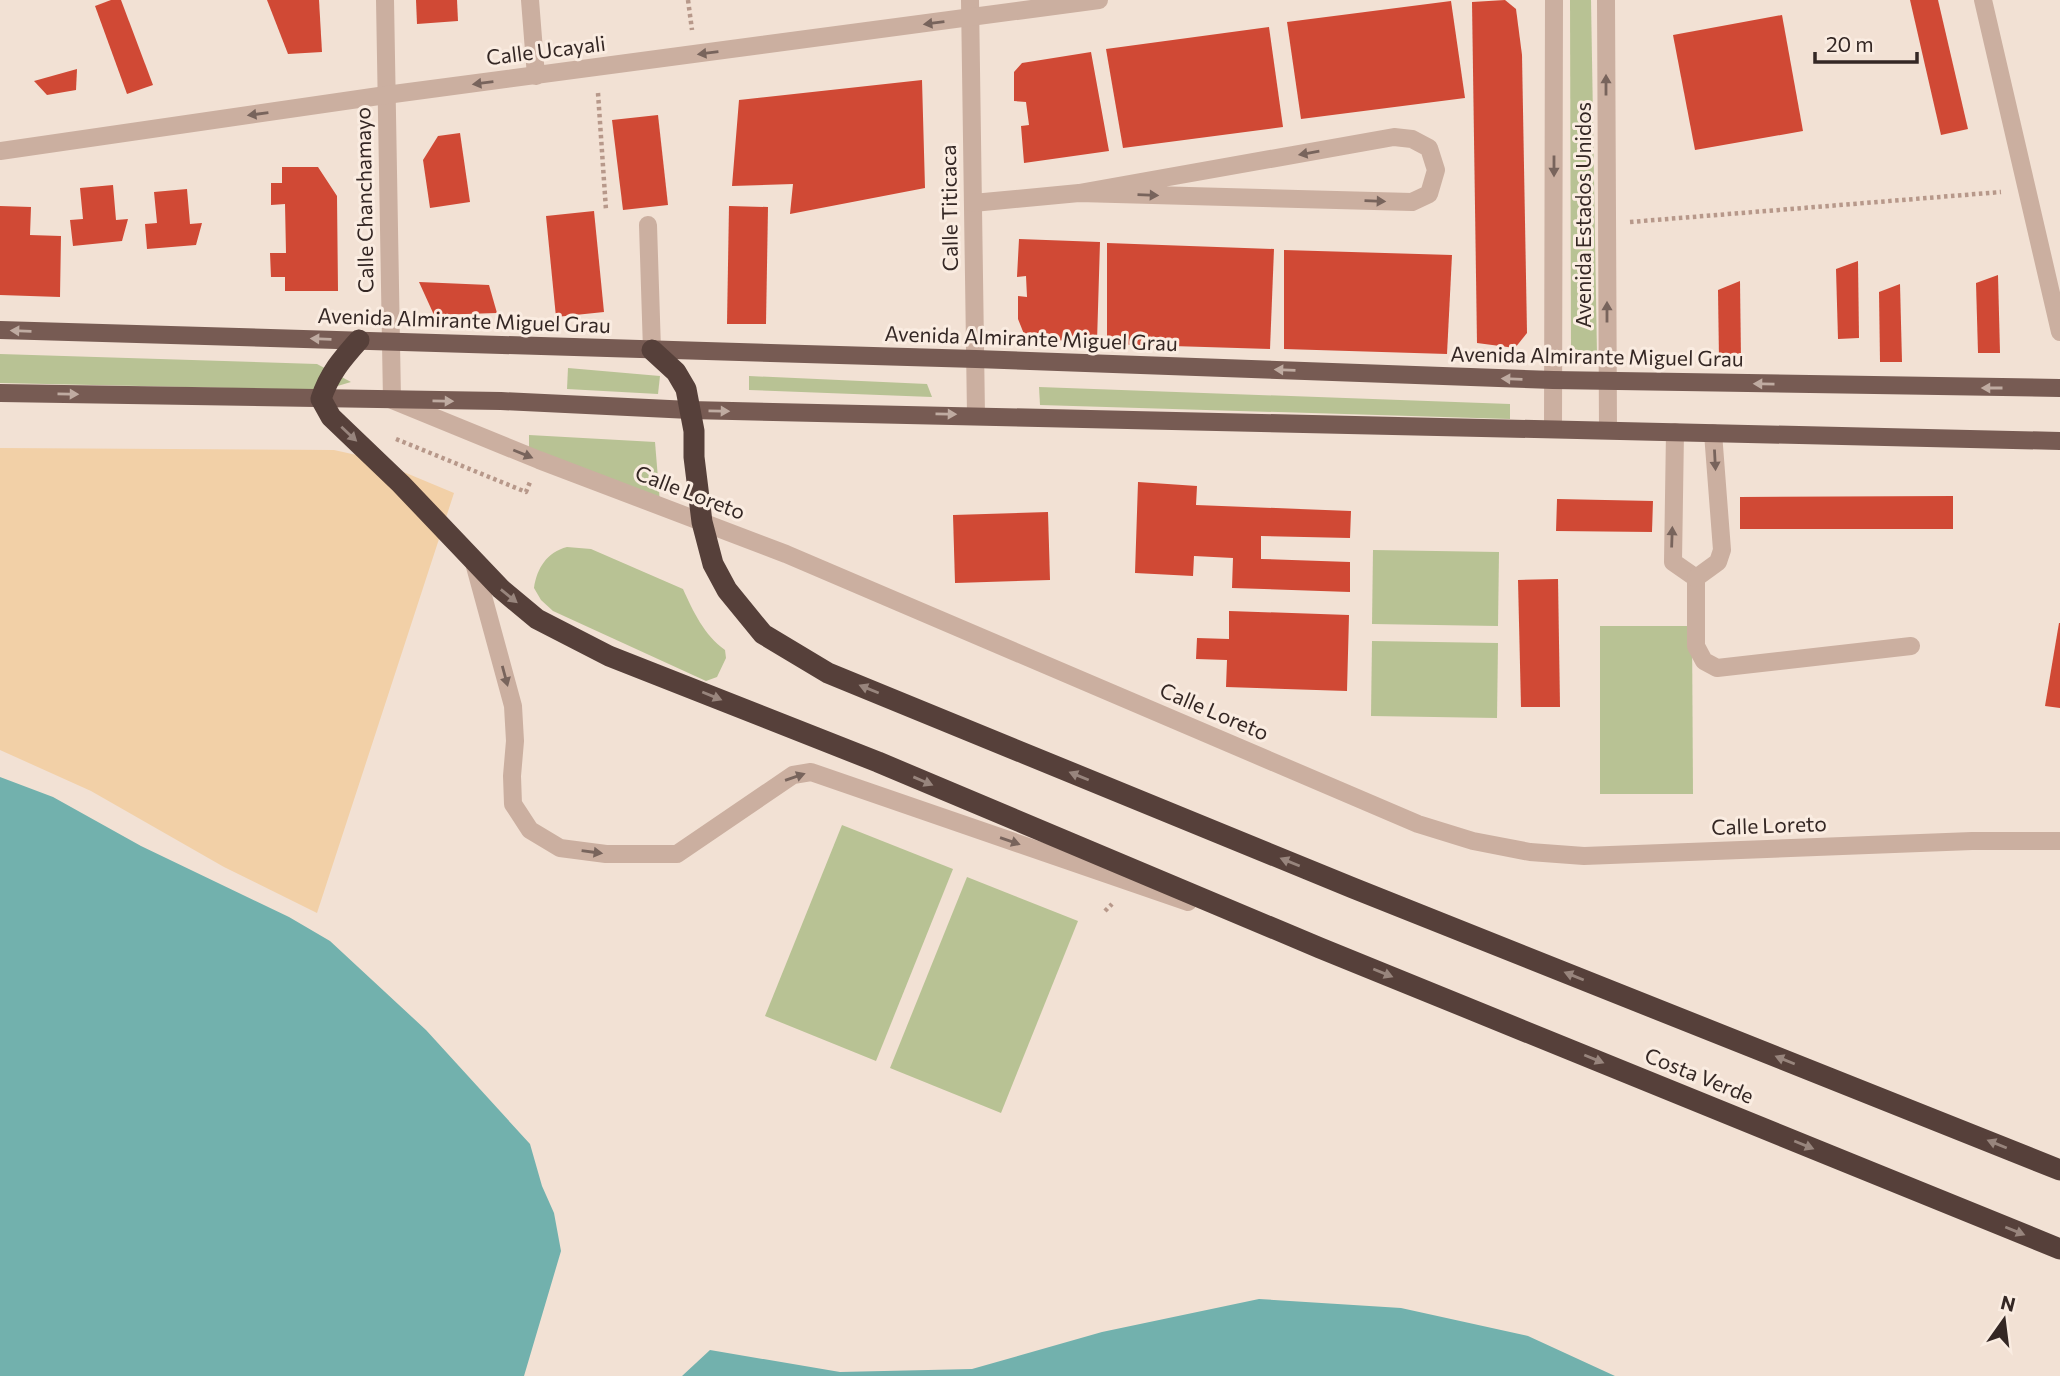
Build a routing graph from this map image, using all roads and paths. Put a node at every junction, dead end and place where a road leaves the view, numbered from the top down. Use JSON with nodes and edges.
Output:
{"nodes":[{"id":1,"x":385,"y":0,"type":"edge"},
{"id":2,"x":530,"y":0,"type":"edge"},
{"id":3,"x":970,"y":0,"type":"edge"},
{"id":4,"x":1099,"y":0,"type":"edge"},
{"id":5,"x":1554,"y":0,"type":"edge"},
{"id":6,"x":1606,"y":0,"type":"edge"},
{"id":7,"x":1983,"y":0,"type":"edge"},
{"id":8,"x":970,"y":19,"type":"junction"},
{"id":9,"x":596,"y":68,"type":"junction"},
{"id":10,"x":536,"y":76,"type":"junction"},
{"id":11,"x":386,"y":95,"type":"junction"},
{"id":12,"x":0,"y":151,"type":"edge"},
{"id":13,"x":2027,"y":190,"type":"junction"},
{"id":14,"x":1079,"y":193,"type":"junction"},
{"id":15,"x":973,"y":203,"type":"junction"},
{"id":16,"x":606,"y":210,"type":"dead end"},
{"id":17,"x":1606,"y":224,"type":"junction"},
{"id":18,"x":648,"y":225,"type":"dead end"},
{"id":19,"x":0,"y":330,"type":"edge"},
{"id":20,"x":2060,"y":332,"type":"edge"},
{"id":21,"x":359,"y":340,"type":"junction"},
{"id":22,"x":390,"y":342,"type":"junction"},
{"id":23,"x":652,"y":350,"type":"junction"},
{"id":24,"x":976,"y":359,"type":"junction"},
{"id":25,"x":1553,"y":380,"type":"junction"},
{"id":26,"x":1607,"y":380,"type":"junction"},
{"id":27,"x":2060,"y":388,"type":"edge"},
{"id":28,"x":0,"y":393,"type":"edge"},
{"id":29,"x":321,"y":399,"type":"junction"},
{"id":30,"x":392,"y":400,"type":"junction"},
{"id":31,"x":690,"y":410,"type":"junction"},
{"id":32,"x":976,"y":415,"type":"junction"},
{"id":33,"x":1553,"y":429,"type":"junction"},
{"id":34,"x":1608,"y":430,"type":"junction"},
{"id":35,"x":1675,"y":432,"type":"junction"},
{"id":36,"x":1713,"y":433,"type":"junction"},
{"id":37,"x":392,"y":437,"type":"dead end"},
{"id":38,"x":2060,"y":441,"type":"edge"},
{"id":39,"x":540,"y":460,"type":"junction"},
{"id":40,"x":702,"y":522,"type":"junction"},
{"id":41,"x":474,"y":563,"type":"junction"},
{"id":42,"x":1696,"y":578,"type":"junction"},
{"id":43,"x":1912,"y":646,"type":"dead end"},
{"id":44,"x":2060,"y":841,"type":"edge"},
{"id":45,"x":1320,"y":948,"type":"junction"},
{"id":46,"x":2060,"y":1170,"type":"edge"},
{"id":47,"x":2060,"y":1249,"type":"edge"}],
"edges":[{"from":1,"to":11,"type":"street","name":"Calle Chanchamayo"},
{"from":2,"to":10,"type":"street"},
{"from":3,"to":8,"type":"street","name":"Calle Titicaca"},
{"from":4,"to":8,"type":"street","name":"Calle Ucayali"},
{"from":5,"to":25,"type":"street","name":"Avenida Estados Unidos","one_way":true},
{"from":17,"to":6,"type":"street","name":"Avenida Estados Unidos","one_way":true},
{"from":7,"to":13,"type":"street"},
{"from":8,"to":9,"type":"street","name":"Calle Ucayali","one_way":true},
{"from":8,"to":15,"type":"street","name":"Calle Titicaca"},
{"from":9,"to":10,"type":"street","name":"Calle Ucayali"},
{"from":9,"to":16,"type":"path"},
{"from":10,"to":11,"type":"street","name":"Calle Ucayali","one_way":true},
{"from":11,"to":12,"type":"street","name":"Calle Ucayali","one_way":true},
{"from":11,"to":22,"type":"street","name":"Calle Chanchamayo"},
{"from":13,"to":17,"type":"path"},
{"from":13,"to":20,"type":"street"},
{"from":14,"to":14,"type":"street","one_way":true},
{"from":14,"to":15,"type":"street"},
{"from":15,"to":24,"type":"street","name":"Calle Titicaca"},
{"from":26,"to":17,"type":"street","name":"Avenida Estados Unidos","one_way":true},
{"from":18,"to":23,"type":"street"},
{"from":21,"to":19,"type":"main road","name":"Avenida Almirante Miguel Grau","one_way":true},
{"from":21,"to":22,"type":"main road","name":"Avenida Almirante Miguel Grau"},
{"from":21,"to":29,"type":"highway"},
{"from":22,"to":23,"type":"main road","name":"Avenida Almirante Miguel Grau"},
{"from":22,"to":30,"type":"street","name":"Calle Chanchamayo"},
{"from":23,"to":24,"type":"main road","name":"Avenida Almirante Miguel Grau"},
{"from":23,"to":31,"type":"highway"},
{"from":25,"to":24,"type":"main road","name":"Avenida Almirante Miguel Grau","one_way":true},
{"from":24,"to":32,"type":"street","name":"Calle Titicaca"},
{"from":25,"to":26,"type":"main road","name":"Avenida Almirante Miguel Grau"},
{"from":25,"to":33,"type":"street","name":"Avenida Estados Unidos"},
{"from":27,"to":26,"type":"main road","name":"Avenida Almirante Miguel Grau","one_way":true},
{"from":26,"to":34,"type":"street","name":"Avenida Estados Unidos"},
{"from":28,"to":29,"type":"main road","one_way":true},
{"from":29,"to":30,"type":"main road"},
{"from":29,"to":41,"type":"highway","name":"Costa Verde","one_way":true},
{"from":30,"to":31,"type":"main road","one_way":true},
{"from":30,"to":39,"type":"street","name":"Calle Loreto","one_way":true},
{"from":31,"to":32,"type":"main road","one_way":true},
{"from":31,"to":40,"type":"highway"},
{"from":32,"to":33,"type":"main road"},
{"from":33,"to":34,"type":"main road"},
{"from":34,"to":35,"type":"main road"},
{"from":35,"to":36,"type":"main road"},
{"from":42,"to":35,"type":"street","one_way":true},
{"from":36,"to":38,"type":"main road"},
{"from":36,"to":42,"type":"street","one_way":true},
{"from":37,"to":39,"type":"path"},
{"from":39,"to":40,"type":"street","name":"Calle Loreto"},
{"from":40,"to":44,"type":"street","name":"Calle Loreto"},
{"from":46,"to":40,"type":"highway","one_way":true},
{"from":41,"to":45,"type":"highway","name":"Costa Verde","one_way":true},
{"from":41,"to":45,"type":"street","one_way":true},
{"from":42,"to":43,"type":"street"},
{"from":45,"to":47,"type":"highway","name":"Costa Verde","one_way":true}]}
